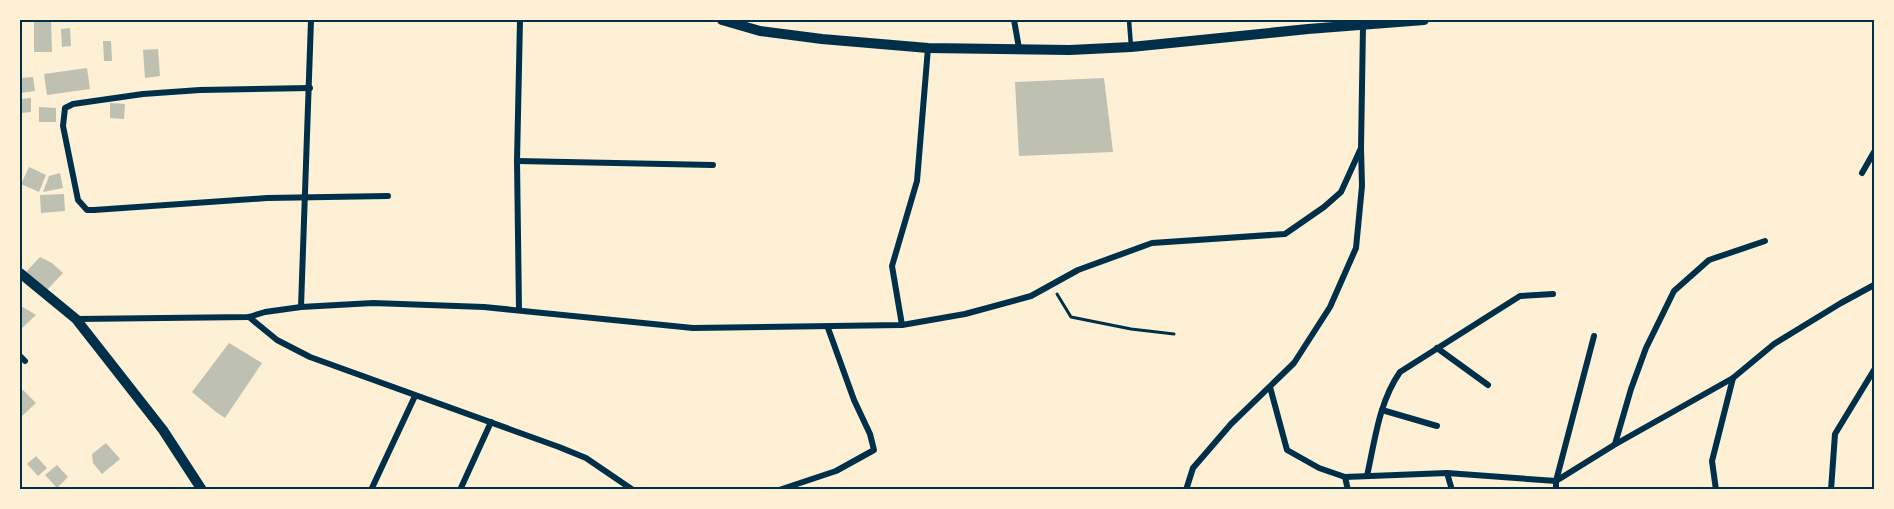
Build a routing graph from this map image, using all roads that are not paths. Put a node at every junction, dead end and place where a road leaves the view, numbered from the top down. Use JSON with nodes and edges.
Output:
{"nodes":[{"id":1,"x":311,"y":20,"type":"edge"},
{"id":2,"x":520,"y":20,"type":"edge"},
{"id":3,"x":722,"y":20,"type":"edge"},
{"id":4,"x":1014,"y":20,"type":"edge"},
{"id":5,"x":1129,"y":20,"type":"edge"},
{"id":6,"x":1424,"y":20,"type":"edge"},
{"id":7,"x":1307,"y":24,"type":"edge"},
{"id":8,"x":1364,"y":26,"type":"junction"},
{"id":9,"x":1131,"y":47,"type":"junction"},
{"id":10,"x":928,"y":48,"type":"junction"},
{"id":11,"x":1019,"y":48,"type":"junction"},
{"id":12,"x":310,"y":88,"type":"junction"},
{"id":13,"x":1360,"y":148,"type":"junction"},
{"id":14,"x":1875,"y":152,"type":"edge"},
{"id":15,"x":517,"y":161,"type":"junction"},
{"id":16,"x":713,"y":165,"type":"dead end"},
{"id":17,"x":1862,"y":173,"type":"dead end"},
{"id":18,"x":306,"y":196,"type":"junction"},
{"id":19,"x":388,"y":196,"type":"dead end"},
{"id":20,"x":1765,"y":241,"type":"dead end"},
{"id":21,"x":20,"y":273,"type":"edge"},
{"id":22,"x":1875,"y":285,"type":"edge"},
{"id":23,"x":1553,"y":294,"type":"dead end"},
{"id":24,"x":301,"y":308,"type":"junction"},
{"id":25,"x":519,"y":310,"type":"junction"},
{"id":26,"x":249,"y":316,"type":"junction"},
{"id":27,"x":76,"y":319,"type":"junction"},
{"id":28,"x":902,"y":325,"type":"junction"},
{"id":29,"x":828,"y":328,"type":"junction"},
{"id":30,"x":1594,"y":336,"type":"dead end"},
{"id":31,"x":1437,"y":348,"type":"junction"},
{"id":32,"x":20,"y":356,"type":"edge"},
{"id":33,"x":25,"y":361,"type":"dead end"},
{"id":34,"x":1875,"y":370,"type":"edge"},
{"id":35,"x":1733,"y":378,"type":"junction"},
{"id":36,"x":1488,"y":384,"type":"dead end"},
{"id":37,"x":1270,"y":387,"type":"junction"},
{"id":38,"x":415,"y":396,"type":"junction"},
{"id":39,"x":1382,"y":410,"type":"junction"},
{"id":40,"x":491,"y":422,"type":"junction"},
{"id":41,"x":1437,"y":426,"type":"dead end"},
{"id":42,"x":1614,"y":445,"type":"junction"},
{"id":43,"x":1447,"y":473,"type":"junction"},
{"id":44,"x":1367,"y":476,"type":"junction"},
{"id":45,"x":1345,"y":477,"type":"junction"},
{"id":46,"x":1556,"y":482,"type":"junction"},
{"id":47,"x":202,"y":489,"type":"edge"},
{"id":48,"x":371,"y":489,"type":"edge"},
{"id":49,"x":460,"y":489,"type":"edge"},
{"id":50,"x":633,"y":489,"type":"edge"},
{"id":51,"x":779,"y":489,"type":"edge"},
{"id":52,"x":1186,"y":489,"type":"edge"},
{"id":53,"x":1348,"y":489,"type":"edge"},
{"id":54,"x":1452,"y":489,"type":"edge"},
{"id":55,"x":1556,"y":489,"type":"edge"},
{"id":56,"x":1716,"y":489,"type":"edge"},
{"id":57,"x":1831,"y":489,"type":"edge"}],
"edges":[{"from":1,"to":12,"type":"street"},
{"from":2,"to":15,"type":"street"},
{"from":3,"to":10,"type":"street"},
{"from":4,"to":11,"type":"street"},
{"from":5,"to":9,"type":"lane"},
{"from":6,"to":8,"type":"street"},
{"from":7,"to":8,"type":"street"},
{"from":7,"to":9,"type":"street"},
{"from":8,"to":13,"type":"street"},
{"from":9,"to":11,"type":"street"},
{"from":10,"to":11,"type":"street"},
{"from":10,"to":28,"type":"street"},
{"from":12,"to":18,"type":"street"},
{"from":12,"to":18,"type":"street"},
{"from":13,"to":28,"type":"street"},
{"from":13,"to":37,"type":"street"},
{"from":14,"to":17,"type":"street"},
{"from":15,"to":16,"type":"street"},
{"from":15,"to":25,"type":"street"},
{"from":18,"to":19,"type":"street"},
{"from":18,"to":24,"type":"street"},
{"from":20,"to":42,"type":"street"},
{"from":21,"to":27,"type":"street"},
{"from":22,"to":35,"type":"street"},
{"from":23,"to":31,"type":"street"},
{"from":24,"to":25,"type":"street"},
{"from":24,"to":26,"type":"street"},
{"from":25,"to":29,"type":"street"},
{"from":26,"to":27,"type":"street"},
{"from":26,"to":38,"type":"street"},
{"from":27,"to":47,"type":"street"},
{"from":28,"to":29,"type":"street"},
{"from":29,"to":51,"type":"street"},
{"from":30,"to":46,"type":"street"},
{"from":31,"to":36,"type":"street"},
{"from":31,"to":39,"type":"street"},
{"from":32,"to":33,"type":"street"},
{"from":34,"to":57,"type":"street"},
{"from":35,"to":42,"type":"street"},
{"from":35,"to":56,"type":"street"},
{"from":37,"to":45,"type":"street"},
{"from":37,"to":52,"type":"street"},
{"from":38,"to":40,"type":"street"},
{"from":38,"to":48,"type":"street"},
{"from":39,"to":41,"type":"street"},
{"from":39,"to":44,"type":"street"},
{"from":40,"to":49,"type":"street"},
{"from":40,"to":50,"type":"street"},
{"from":42,"to":46,"type":"street"},
{"from":43,"to":44,"type":"street"},
{"from":43,"to":46,"type":"street"},
{"from":43,"to":54,"type":"street"},
{"from":44,"to":45,"type":"street"},
{"from":45,"to":53,"type":"street"},
{"from":46,"to":55,"type":"street"}]}
